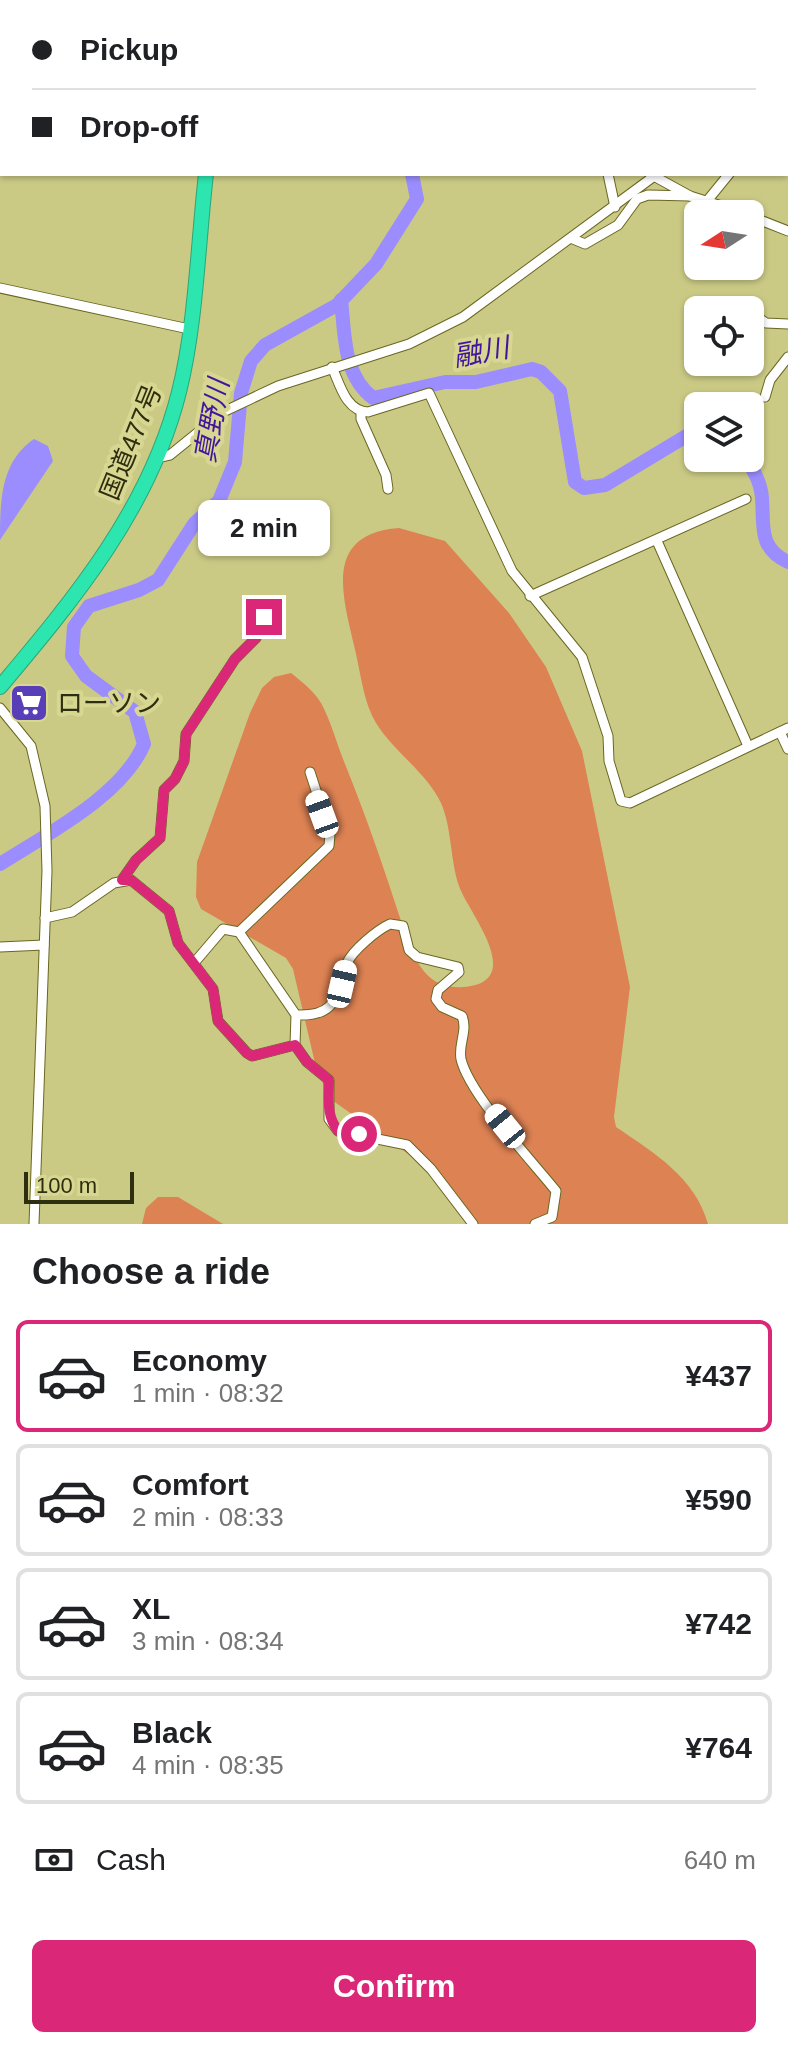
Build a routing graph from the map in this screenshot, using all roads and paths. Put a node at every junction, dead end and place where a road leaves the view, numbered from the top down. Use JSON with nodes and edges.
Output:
{"nodes":[{"id":1,"x":206,"y":176,"type":"edge"},
{"id":2,"x":608,"y":176,"type":"edge"},
{"id":3,"x":652,"y":176,"type":"edge"},
{"id":4,"x":727,"y":176,"type":"edge"},
{"id":5,"x":690,"y":196,"type":"junction"},
{"id":6,"x":704,"y":200,"type":"edge"},
{"id":7,"x":708,"y":200,"type":"edge"},
{"id":8,"x":615,"y":207,"type":"junction"},
{"id":9,"x":764,"y":221,"type":"edge"},
{"id":10,"x":788,"y":231,"type":"edge"},
{"id":11,"x":573,"y":239,"type":"junction"},
{"id":12,"x":0,"y":288,"type":"edge"},
{"id":13,"x":764,"y":322,"type":"edge"},
{"id":14,"x":788,"y":324,"type":"edge"},
{"id":15,"x":189,"y":329,"type":"junction"},
{"id":16,"x":788,"y":357,"type":"edge"},
{"id":17,"x":332,"y":367,"type":"junction"},
{"id":18,"x":765,"y":397,"type":"dead end"},
{"id":19,"x":361,"y":412,"type":"junction"},
{"id":20,"x":156,"y":458,"type":"junction"},
{"id":21,"x":388,"y":489,"type":"dead end"},
{"id":22,"x":746,"y":499,"type":"dead end"},
{"id":23,"x":657,"y":541,"type":"junction"},
{"id":24,"x":530,"y":596,"type":"junction"},
{"id":25,"x":264,"y":617,"type":"dead end"},
{"id":26,"x":0,"y":687,"type":"edge"},
{"id":27,"x":0,"y":708,"type":"edge"},
{"id":28,"x":784,"y":730,"type":"edge"},
{"id":29,"x":748,"y":746,"type":"junction"},
{"id":30,"x":788,"y":749,"type":"edge"},
{"id":31,"x":310,"y":772,"type":"dead end"},
{"id":32,"x":122,"y":880,"type":"junction"},
{"id":33,"x":45,"y":918,"type":"junction"},
{"id":34,"x":239,"y":932,"type":"junction"},
{"id":35,"x":44,"y":945,"type":"junction"},
{"id":36,"x":0,"y":947,"type":"edge"},
{"id":37,"x":194,"y":963,"type":"junction"},
{"id":38,"x":296,"y":1015,"type":"junction"},
{"id":39,"x":295,"y":1045,"type":"junction"},
{"id":40,"x":34,"y":1224,"type":"edge"},
{"id":41,"x":473,"y":1224,"type":"edge"},
{"id":42,"x":535,"y":1224,"type":"edge"}],
"edges":[{"from":1,"to":15,"type":"highway","name":"国道477号"},
{"from":2,"to":8,"type":"street"},
{"from":3,"to":5,"type":"street"},
{"from":3,"to":8,"type":"street"},
{"from":4,"to":7,"type":"street"},
{"from":5,"to":6,"type":"street"},
{"from":5,"to":11,"type":"street"},
{"from":8,"to":11,"type":"street"},
{"from":9,"to":10,"type":"street"},
{"from":11,"to":17,"type":"street"},
{"from":12,"to":15,"type":"street"},
{"from":13,"to":14,"type":"street"},
{"from":15,"to":20,"type":"highway","name":"国道477号"},
{"from":16,"to":18,"type":"street"},
{"from":17,"to":19,"type":"street"},
{"from":17,"to":20,"type":"street"},
{"from":19,"to":21,"type":"street"},
{"from":19,"to":24,"type":"street"},
{"from":20,"to":26,"type":"highway","name":"国道477号"},
{"from":22,"to":23,"type":"street"},
{"from":23,"to":24,"type":"street"},
{"from":23,"to":29,"type":"street"},
{"from":24,"to":29,"type":"street"},
{"from":25,"to":32,"type":"street"},
{"from":27,"to":33,"type":"street"},
{"from":28,"to":29,"type":"street"},
{"from":28,"to":30,"type":"street"},
{"from":31,"to":34,"type":"street"},
{"from":32,"to":33,"type":"street"},
{"from":32,"to":37,"type":"street"},
{"from":33,"to":35,"type":"street"},
{"from":34,"to":37,"type":"street"},
{"from":34,"to":38,"type":"street"},
{"from":35,"to":36,"type":"street"},
{"from":35,"to":40,"type":"street"},
{"from":37,"to":39,"type":"street"},
{"from":38,"to":39,"type":"street"},
{"from":38,"to":42,"type":"street"},
{"from":39,"to":41,"type":"street"}]}
